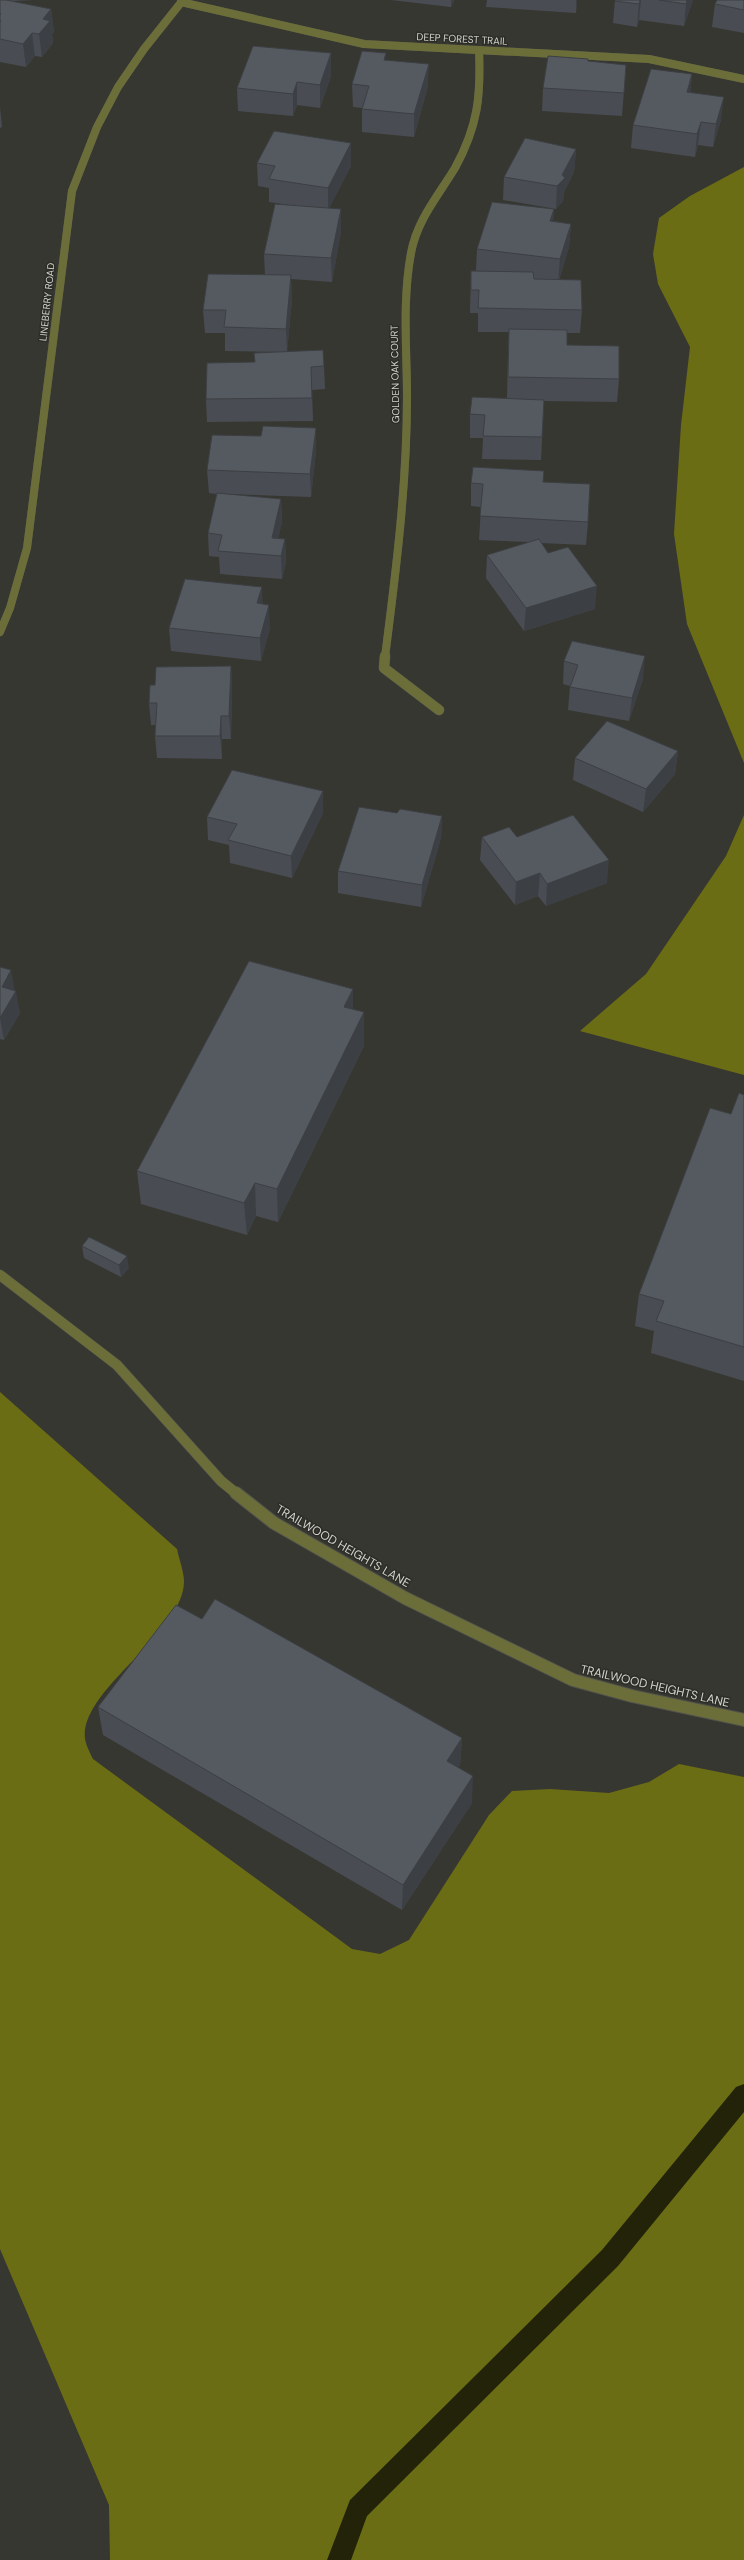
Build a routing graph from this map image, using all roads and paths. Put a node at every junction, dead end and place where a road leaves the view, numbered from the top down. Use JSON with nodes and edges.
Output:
{"nodes":[{"id":1,"x":182,"y":1,"type":"edge"},
{"id":2,"x":479,"y":50,"type":"junction"},
{"id":3,"x":744,"y":79,"type":"edge"},
{"id":4,"x":0,"y":632,"type":"edge"},
{"id":5,"x":439,"y":710,"type":"dead end"},
{"id":6,"x":0,"y":1275,"type":"edge"},
{"id":7,"x":744,"y":1720,"type":"edge"}],
"edges":[{"from":1,"to":2,"type":"street","name":"DEEP FOREST TRAIL"},
{"from":1,"to":4,"type":"street","name":"LINEBERRY ROAD"},
{"from":2,"to":3,"type":"street","name":"DEEP FOREST TRAIL"},
{"from":2,"to":5,"type":"street","name":"GOLDEN OAK COURT"},
{"from":6,"to":7,"type":"street","name":"TRAILWOOD HEIGHTS LANE"}]}
